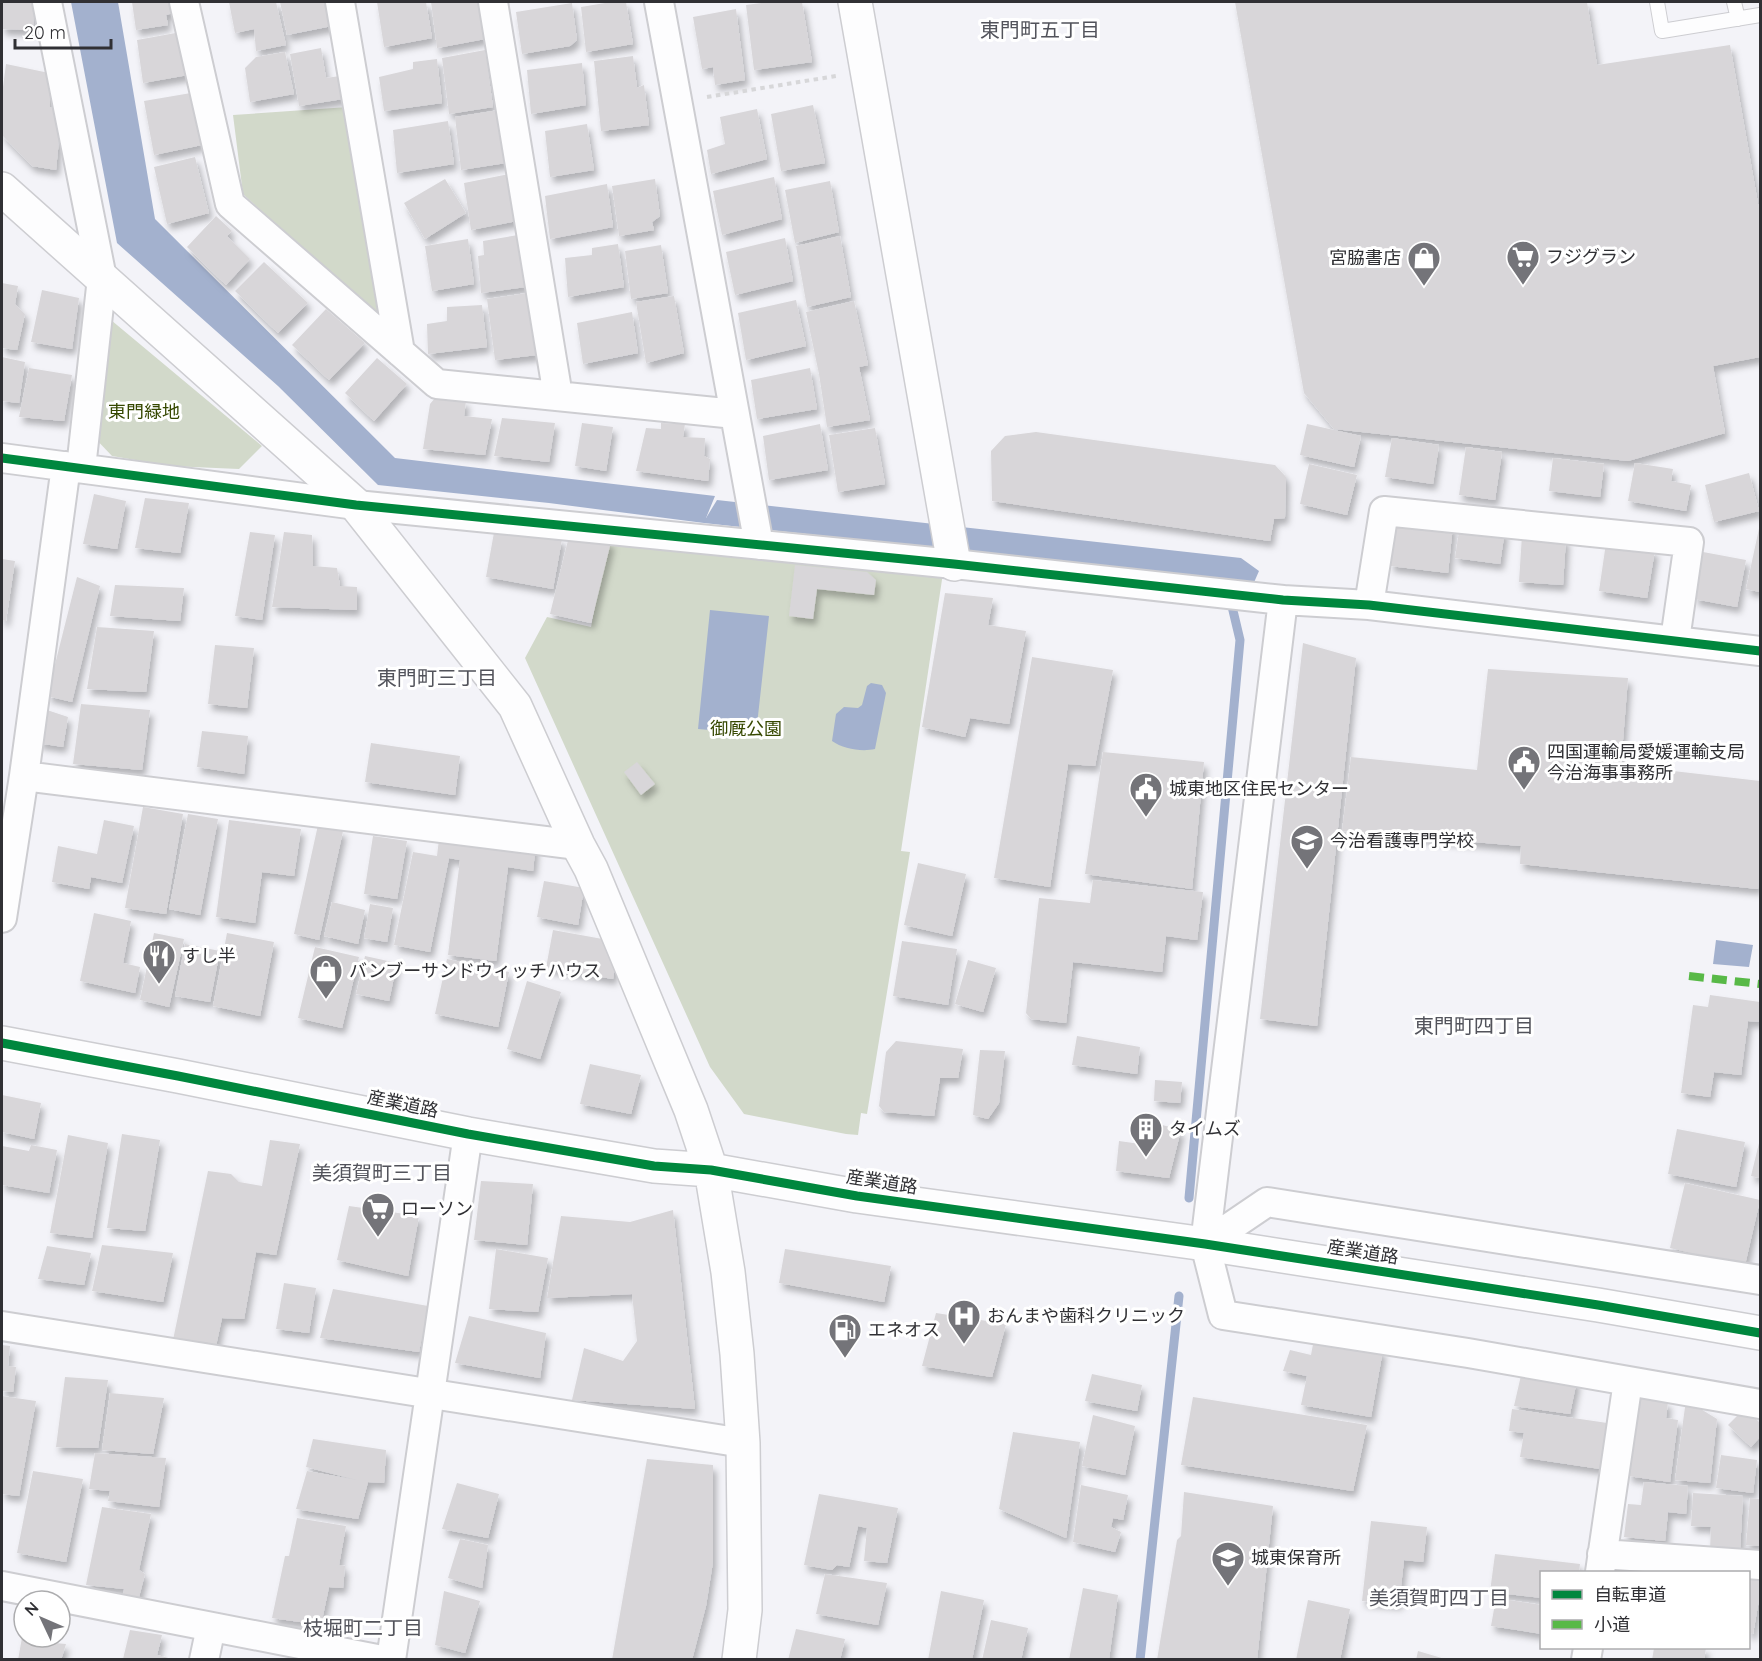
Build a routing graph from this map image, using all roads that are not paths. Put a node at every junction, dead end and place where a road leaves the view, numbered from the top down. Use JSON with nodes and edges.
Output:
{"nodes":[{"id":1,"x":47,"y":2,"type":"edge"},
{"id":2,"x":184,"y":2,"type":"edge"},
{"id":3,"x":340,"y":2,"type":"edge"},
{"id":4,"x":493,"y":2,"type":"edge"},
{"id":5,"x":659,"y":2,"type":"edge"},
{"id":6,"x":855,"y":2,"type":"edge"},
{"id":7,"x":1657,"y":2,"type":"edge"},
{"id":8,"x":1734,"y":2,"type":"edge"},
{"id":9,"x":1761,"y":15,"type":"edge"},
{"id":10,"x":1738,"y":19,"type":"junction"},
{"id":11,"x":2,"y":189,"type":"edge"},
{"id":12,"x":102,"y":278,"type":"junction"},
{"id":13,"x":400,"y":352,"type":"junction"},
{"id":14,"x":558,"y":396,"type":"junction"},
{"id":15,"x":735,"y":414,"type":"junction"},
{"id":16,"x":2,"y":458,"type":"edge"},
{"id":17,"x":74,"y":467,"type":"junction"},
{"id":18,"x":356,"y":505,"type":"junction"},
{"id":19,"x":759,"y":545,"type":"junction"},
{"id":20,"x":954,"y":564,"type":"junction"},
{"id":21,"x":1282,"y":600,"type":"junction"},
{"id":22,"x":1369,"y":605,"type":"junction"},
{"id":23,"x":1675,"y":640,"type":"junction"},
{"id":24,"x":1761,"y":651,"type":"edge"},
{"id":25,"x":24,"y":776,"type":"junction"},
{"id":26,"x":578,"y":845,"type":"junction"},
{"id":27,"x":2,"y":918,"type":"edge"},
{"id":28,"x":2,"y":1043,"type":"edge"},
{"id":29,"x":468,"y":1134,"type":"junction"},
{"id":30,"x":711,"y":1170,"type":"junction"},
{"id":31,"x":1205,"y":1244,"type":"junction"},
{"id":32,"x":1761,"y":1280,"type":"edge"},
{"id":33,"x":2,"y":1326,"type":"edge"},
{"id":34,"x":1761,"y":1333,"type":"edge"},
{"id":35,"x":1629,"y":1381,"type":"junction"},
{"id":36,"x":430,"y":1394,"type":"junction"},
{"id":37,"x":1761,"y":1404,"type":"edge"},
{"id":38,"x":743,"y":1443,"type":"junction"},
{"id":39,"x":1601,"y":1563,"type":"edge"},
{"id":40,"x":1761,"y":1565,"type":"edge"},
{"id":41,"x":2,"y":1586,"type":"edge"},
{"id":42,"x":211,"y":1627,"type":"junction"},
{"id":43,"x":204,"y":1659,"type":"edge"},
{"id":44,"x":382,"y":1659,"type":"edge"},
{"id":45,"x":391,"y":1659,"type":"edge"},
{"id":46,"x":739,"y":1659,"type":"edge"}],
"edges":[{"from":1,"to":12,"type":"street"},
{"from":2,"to":13,"type":"street"},
{"from":3,"to":13,"type":"street"},
{"from":4,"to":14,"type":"street"},
{"from":5,"to":15,"type":"street"},
{"from":6,"to":20,"type":"street"},
{"from":7,"to":10,"type":"lane"},
{"from":8,"to":10,"type":"lane"},
{"from":9,"to":10,"type":"lane"},
{"from":11,"to":12,"type":"street"},
{"from":12,"to":17,"type":"street"},
{"from":12,"to":18,"type":"street"},
{"from":13,"to":14,"type":"street"},
{"from":14,"to":15,"type":"street"},
{"from":15,"to":19,"type":"street"},
{"from":16,"to":17,"type":"street"},
{"from":17,"to":18,"type":"street"},
{"from":17,"to":25,"type":"street"},
{"from":18,"to":19,"type":"street"},
{"from":18,"to":26,"type":"street"},
{"from":19,"to":20,"type":"street"},
{"from":20,"to":21,"type":"street"},
{"from":21,"to":22,"type":"street"},
{"from":21,"to":31,"type":"street"},
{"from":22,"to":23,"type":"street"},
{"from":22,"to":23,"type":"street"},
{"from":23,"to":24,"type":"street"},
{"from":25,"to":26,"type":"street"},
{"from":25,"to":27,"type":"street"},
{"from":26,"to":30,"type":"street"},
{"from":28,"to":29,"type":"street","name":"産業道路"},
{"from":29,"to":30,"type":"street","name":"産業道路"},
{"from":29,"to":36,"type":"street"},
{"from":30,"to":31,"type":"street","name":"産業道路"},
{"from":30,"to":38,"type":"street"},
{"from":31,"to":32,"type":"street"},
{"from":31,"to":34,"type":"street","name":"産業道路"},
{"from":31,"to":35,"type":"street"},
{"from":33,"to":36,"type":"street"},
{"from":35,"to":37,"type":"street"},
{"from":35,"to":39,"type":"street"},
{"from":36,"to":38,"type":"street"},
{"from":36,"to":45,"type":"street"},
{"from":38,"to":46,"type":"street"},
{"from":39,"to":40,"type":"street"},
{"from":41,"to":42,"type":"street"},
{"from":42,"to":43,"type":"street"},
{"from":42,"to":44,"type":"street"}]}
